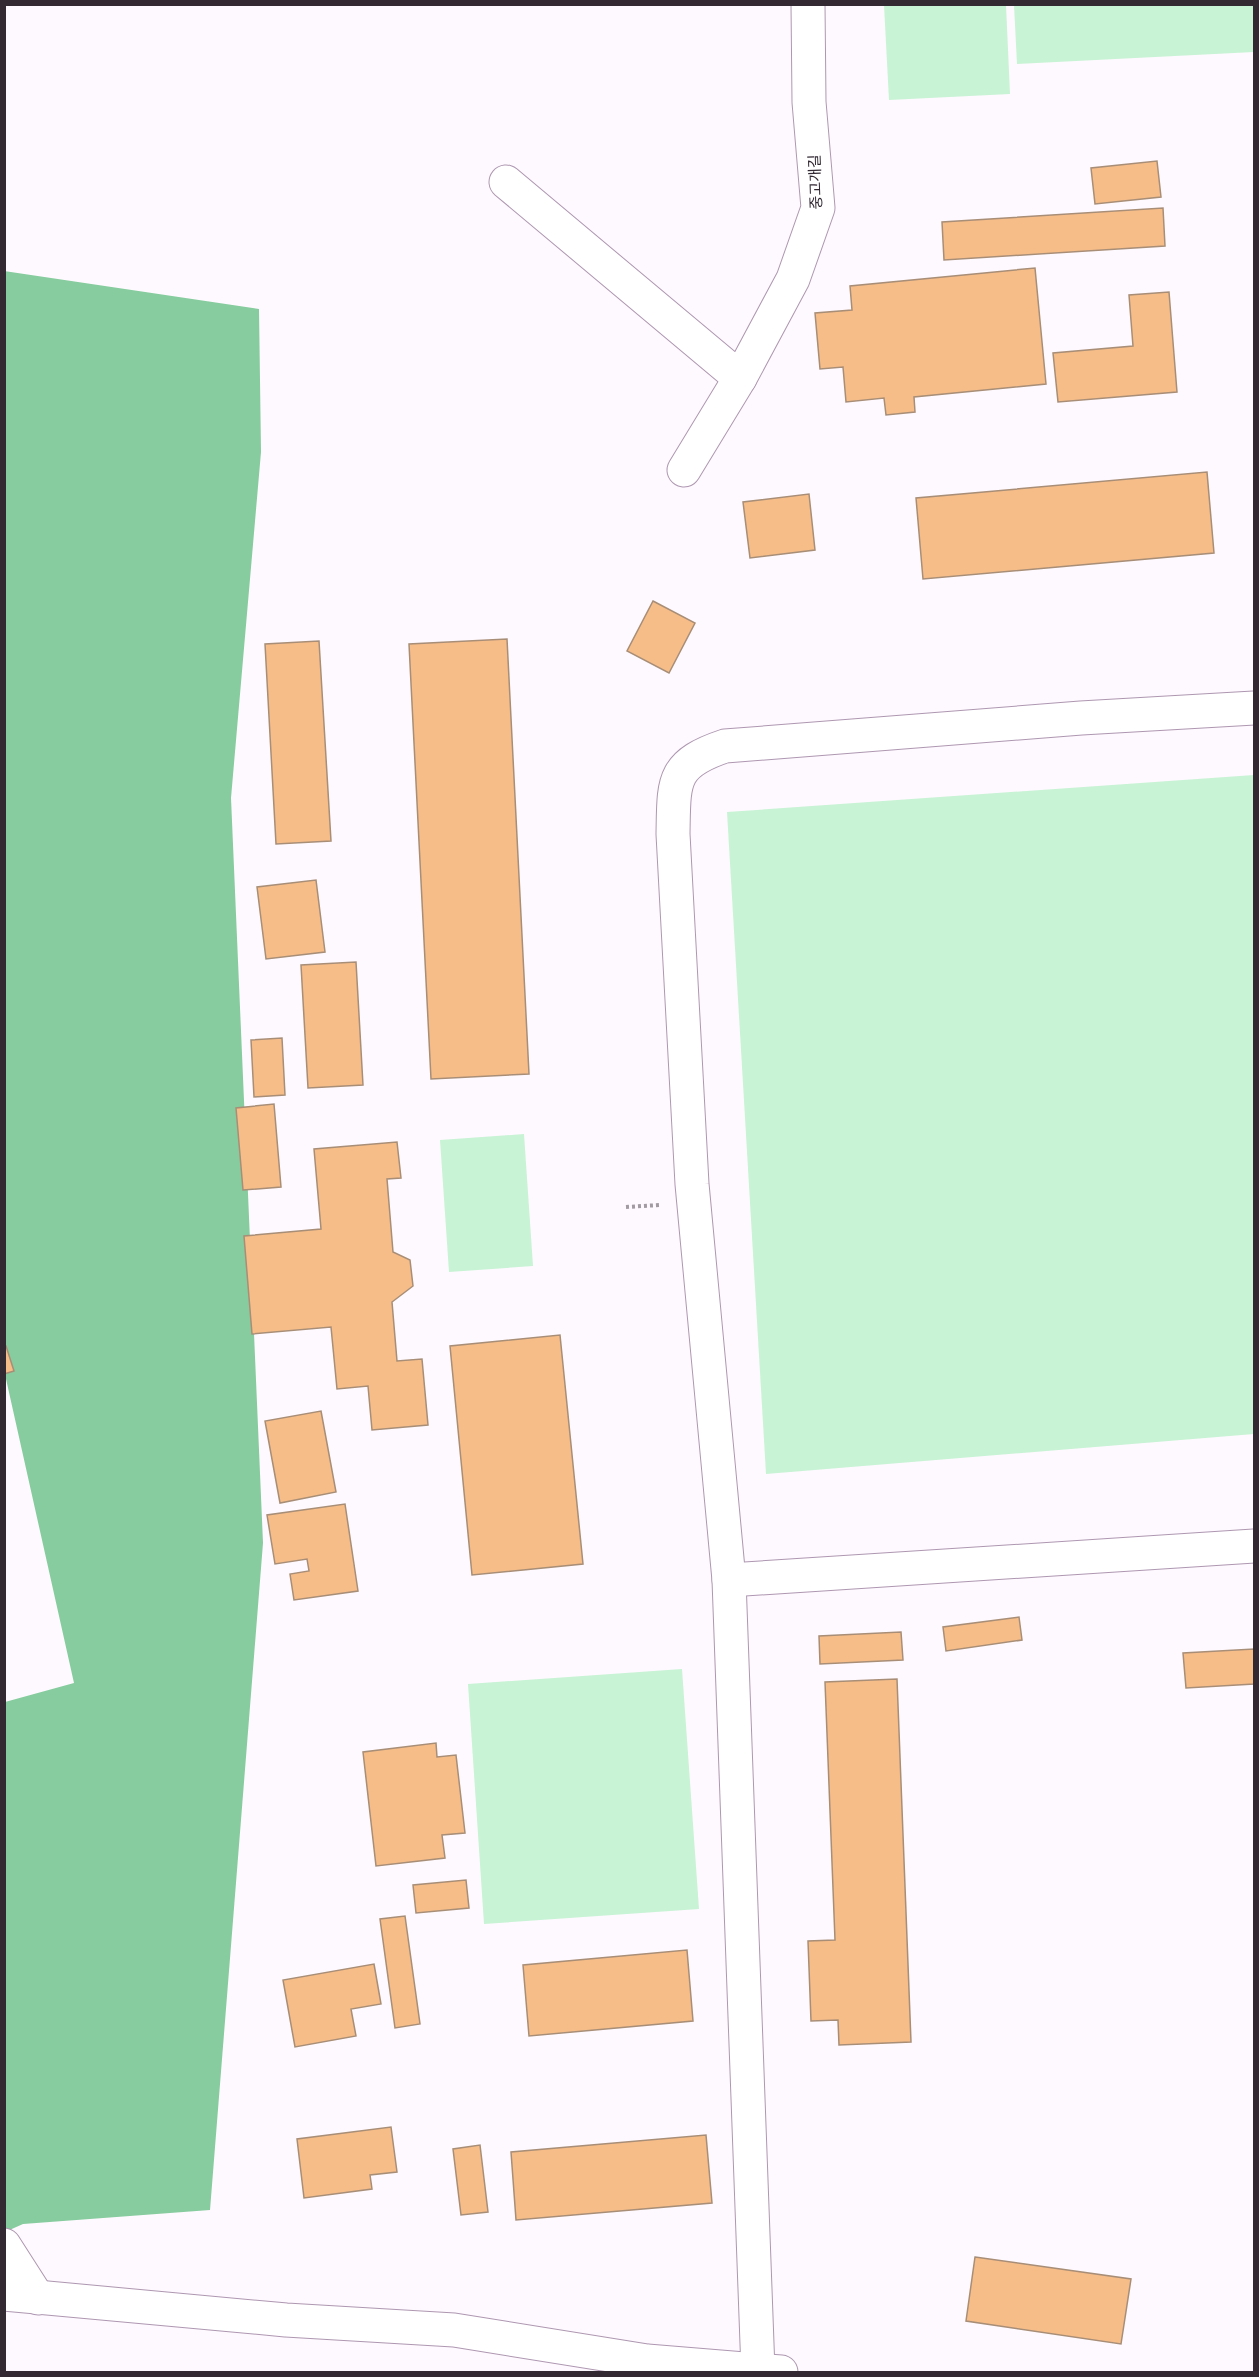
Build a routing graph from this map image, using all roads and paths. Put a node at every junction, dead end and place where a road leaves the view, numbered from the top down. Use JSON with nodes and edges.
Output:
{"nodes":[{"id":1,"x":808,"y":4,"type":"edge"},
{"id":2,"x":506,"y":182,"type":"dead end"},
{"id":3,"x":740,"y":378,"type":"junction"},
{"id":4,"x":684,"y":470,"type":"dead end"},
{"id":5,"x":1254,"y":708,"type":"edge"},
{"id":6,"x":1254,"y":1546,"type":"edge"},
{"id":7,"x":729,"y":1580,"type":"junction"},
{"id":8,"x":4,"y":2245,"type":"edge"},
{"id":9,"x":4,"y":2294,"type":"edge"},
{"id":10,"x":38,"y":2298,"type":"junction"},
{"id":11,"x":769,"y":2372,"type":"edge"}],
"edges":[{"from":1,"to":3,"type":"street","name":"중고개길"},
{"from":2,"to":3,"type":"street"},
{"from":3,"to":4,"type":"street","name":"중고개길"},
{"from":5,"to":7,"type":"street"},
{"from":6,"to":7,"type":"street"},
{"from":7,"to":11,"type":"street"},
{"from":8,"to":10,"type":"street"},
{"from":9,"to":10,"type":"street"},
{"from":10,"to":11,"type":"street"}]}
